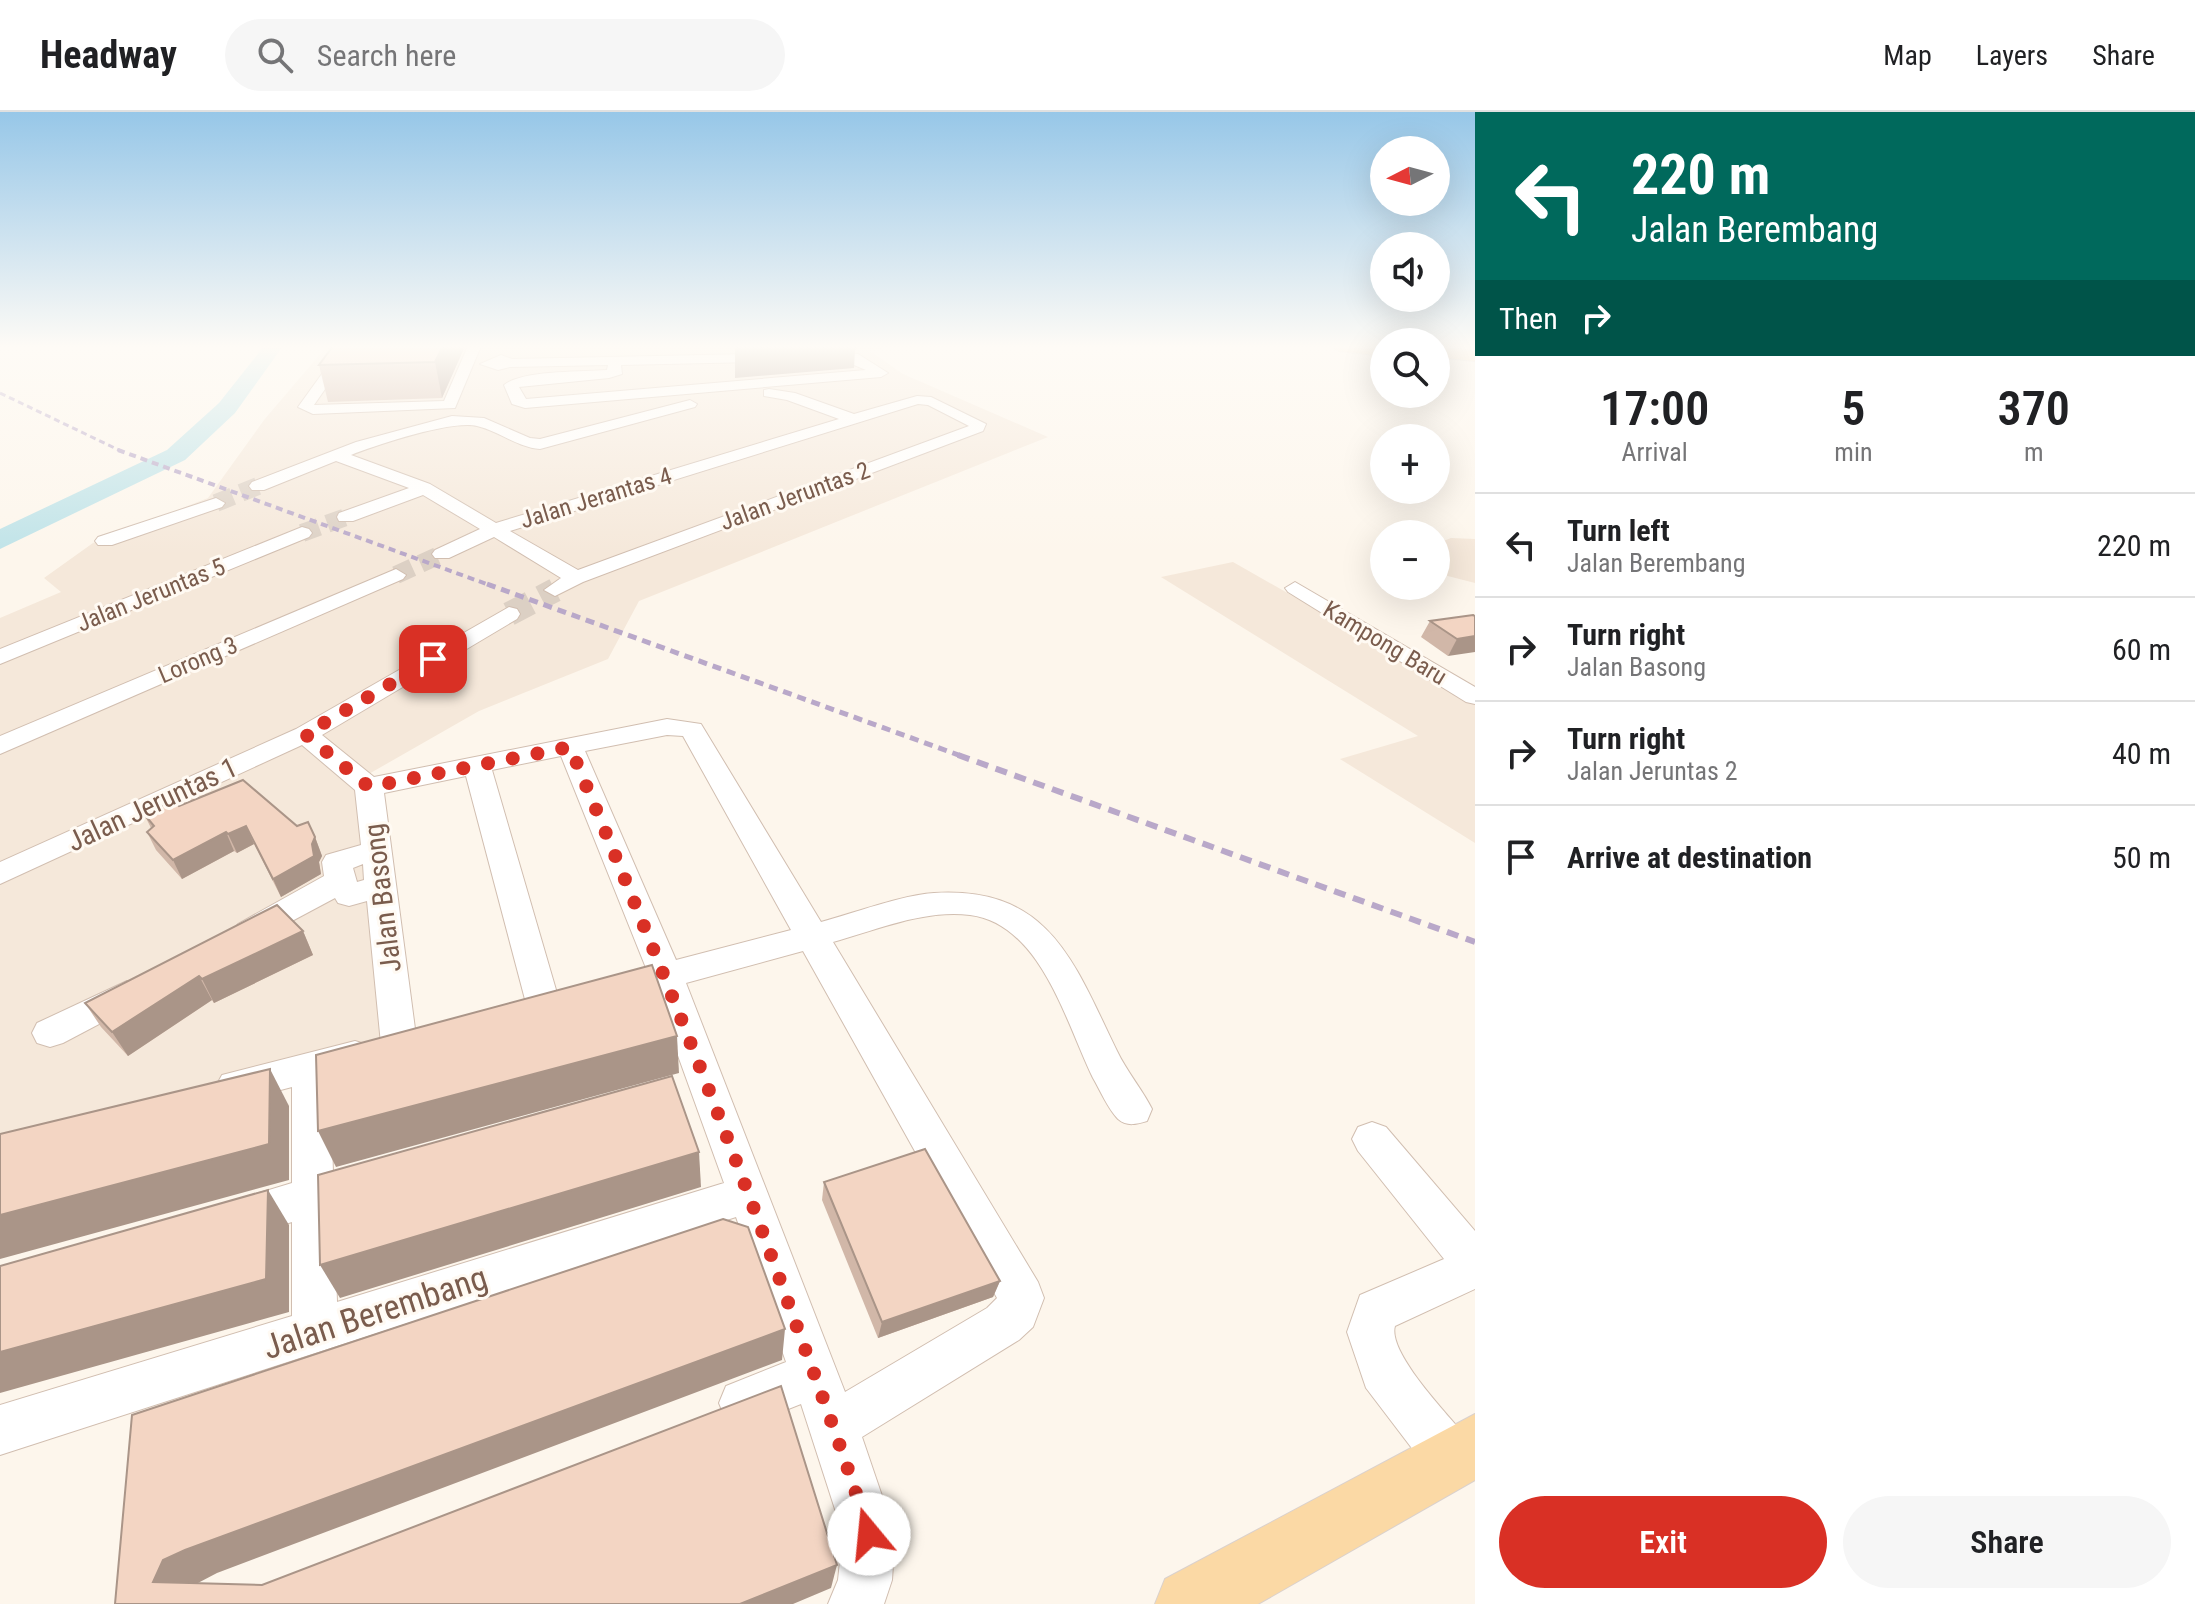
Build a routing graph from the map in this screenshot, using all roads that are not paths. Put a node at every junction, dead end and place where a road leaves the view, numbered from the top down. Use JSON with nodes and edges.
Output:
{"nodes":[{"id":1,"x":654,"y":416,"type":"edge"},
{"id":2,"x":844,"y":416,"type":"edge"},
{"id":3,"x":859,"y":416,"type":"edge"},
{"id":4,"x":960,"y":416,"type":"edge"},
{"id":5,"x":850,"y":418,"type":"junction"},
{"id":6,"x":336,"y":456,"type":"junction"},
{"id":7,"x":258,"y":486,"type":"tunnel mouth"},
{"id":8,"x":424,"y":488,"type":"junction"},
{"id":9,"x":216,"y":503,"type":"tunnel mouth"},
{"id":10,"x":346,"y":517,"type":"tunnel mouth"},
{"id":11,"x":496,"y":529,"type":"junction"},
{"id":12,"x":302,"y":533,"type":"tunnel mouth"},
{"id":13,"x":105,"y":541,"type":"dead end"},
{"id":14,"x":442,"y":554,"type":"tunnel mouth"},
{"id":15,"x":396,"y":575,"type":"tunnel mouth"},
{"id":16,"x":576,"y":578,"type":"junction"},
{"id":17,"x":1295,"y":588,"type":"dead end"},
{"id":18,"x":555,"y":590,"type":"tunnel mouth"},
{"id":19,"x":509,"y":614,"type":"tunnel mouth"},
{"id":20,"x":0,"y":657,"type":"edge"},
{"id":21,"x":1475,"y":697,"type":"edge"},
{"id":22,"x":305,"y":734,"type":"junction"},
{"id":23,"x":0,"y":746,"type":"edge"},
{"id":24,"x":570,"y":747,"type":"junction"},
{"id":25,"x":477,"y":766,"type":"junction"},
{"id":26,"x":369,"y":787,"type":"junction"},
{"id":27,"x":377,"y":850,"type":"junction"},
{"id":28,"x":0,"y":874,"type":"edge"},
{"id":29,"x":340,"y":881,"type":"junction"},
{"id":30,"x":381,"y":886,"type":"junction"},
{"id":31,"x":813,"y":936,"type":"junction"},
{"id":32,"x":220,"y":947,"type":"edge"},
{"id":33,"x":666,"y":976,"type":"junction"},
{"id":34,"x":149,"y":983,"type":"edge"},
{"id":35,"x":50,"y":1033,"type":"dead end"},
{"id":36,"x":311,"y":1067,"type":"junction"},
{"id":37,"x":207,"y":1093,"type":"edge"},
{"id":38,"x":1133,"y":1109,"type":"dead end"},
{"id":39,"x":1372,"y":1139,"type":"dead end"},
{"id":40,"x":389,"y":1176,"type":"edge"},
{"id":41,"x":749,"y":1194,"type":"junction"},
{"id":42,"x":313,"y":1197,"type":"junction"},
{"id":43,"x":209,"y":1226,"type":"edge"},
{"id":44,"x":1475,"y":1266,"type":"edge"},
{"id":45,"x":315,"y":1331,"type":"junction"},
{"id":46,"x":815,"y":1375,"type":"junction"},
{"id":47,"x":696,"y":1421,"type":"edge"},
{"id":48,"x":833,"y":1427,"type":"junction"},
{"id":49,"x":0,"y":1430,"type":"edge"},
{"id":50,"x":1463,"y":1452,"type":"edge"},
{"id":51,"x":856,"y":1604,"type":"edge"},
{"id":52,"x":1190,"y":1604,"type":"edge"}],
"edges":[{"from":1,"to":6,"type":"street"},
{"from":2,"to":5,"type":"street"},
{"from":3,"to":5,"type":"street","name":"Jalan Jerantas 4"},
{"from":4,"to":16,"type":"street","name":"Jalan Jeruntas 2"},
{"from":5,"to":11,"type":"street","name":"Jalan Jerantas 4"},
{"from":6,"to":7,"type":"street"},
{"from":6,"to":8,"type":"street"},
{"from":8,"to":10,"type":"street"},
{"from":8,"to":11,"type":"street"},
{"from":9,"to":13,"type":"street"},
{"from":11,"to":14,"type":"street"},
{"from":11,"to":16,"type":"street"},
{"from":12,"to":20,"type":"street","name":"Jalan Jeruntas 5"},
{"from":15,"to":23,"type":"street","name":"Lorong 3"},
{"from":16,"to":18,"type":"street","name":"Jalan Jeruntas 2"},
{"from":17,"to":21,"type":"street","name":"Kampong Baru"},
{"from":19,"to":22,"type":"street"},
{"from":22,"to":26,"type":"street","name":"Jalan Basong"},
{"from":22,"to":28,"type":"street","name":"Jalan Jeruntas 1"},
{"from":24,"to":25,"type":"street"},
{"from":24,"to":31,"type":"street"},
{"from":24,"to":33,"type":"street"},
{"from":25,"to":26,"type":"street"},
{"from":25,"to":33,"type":"street"},
{"from":26,"to":27,"type":"street","name":"Jalan Basong"},
{"from":27,"to":29,"type":"street"},
{"from":27,"to":30,"type":"street","name":"Jalan Basong"},
{"from":29,"to":30,"type":"street"},
{"from":29,"to":32,"type":"street"},
{"from":30,"to":36,"type":"street","name":"Jalan Basong"},
{"from":31,"to":33,"type":"street"},
{"from":31,"to":38,"type":"street"},
{"from":31,"to":48,"type":"street"},
{"from":33,"to":41,"type":"street"},
{"from":34,"to":35,"type":"street"},
{"from":36,"to":37,"type":"street"},
{"from":36,"to":42,"type":"street"},
{"from":39,"to":44,"type":"street"},
{"from":40,"to":42,"type":"street"},
{"from":41,"to":45,"type":"street","name":"Jalan Berembang"},
{"from":41,"to":46,"type":"street"},
{"from":42,"to":43,"type":"street"},
{"from":42,"to":45,"type":"street"},
{"from":44,"to":50,"type":"street"},
{"from":45,"to":49,"type":"street","name":"Jalan Berembang"},
{"from":46,"to":47,"type":"street"},
{"from":46,"to":48,"type":"street"},
{"from":48,"to":51,"type":"street"},
{"from":50,"to":52,"type":"main road"}]}
